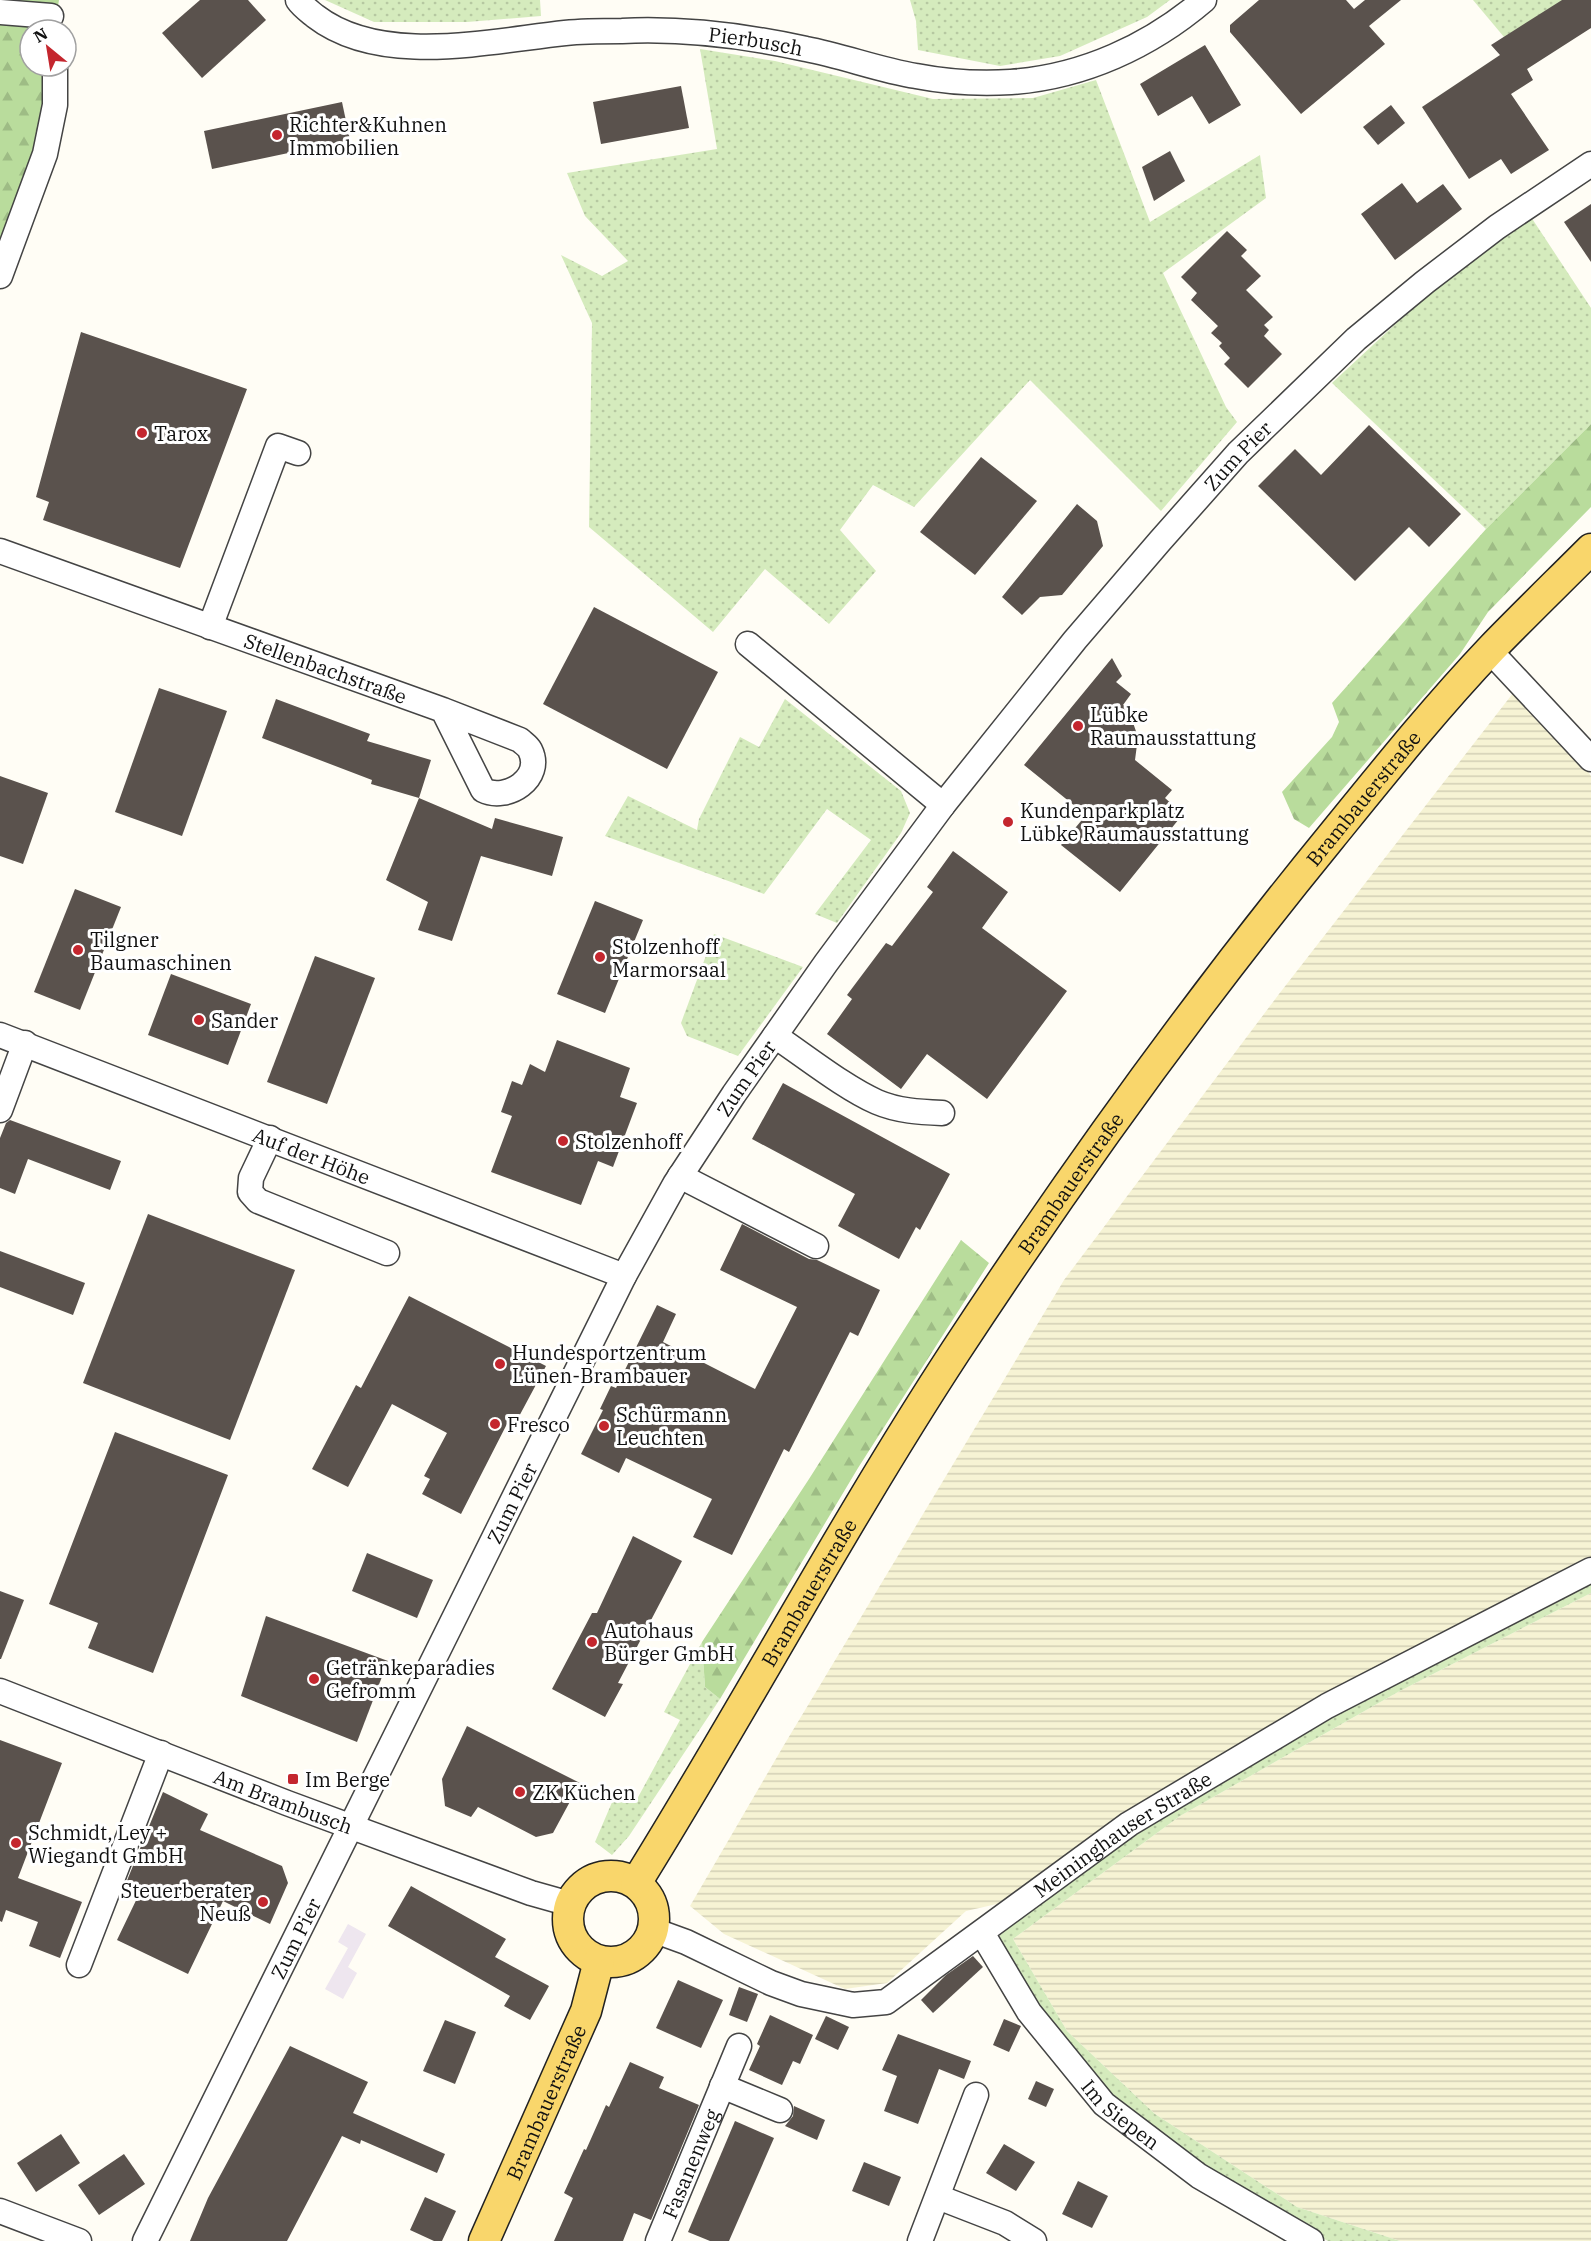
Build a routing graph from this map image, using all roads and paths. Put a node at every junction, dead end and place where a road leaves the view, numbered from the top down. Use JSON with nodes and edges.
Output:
{"nodes":[{"id":1,"x":297,"y":0,"type":"edge"},
{"id":2,"x":1204,"y":0,"type":"edge"},
{"id":3,"x":0,"y":12,"type":"edge"},
{"id":4,"x":52,"y":15,"type":"edge"},
{"id":5,"x":55,"y":78,"type":"edge"},
{"id":6,"x":1591,"y":164,"type":"edge"},
{"id":7,"x":0,"y":276,"type":"edge"},
{"id":8,"x":298,"y":453,"type":"dead end"},
{"id":9,"x":1591,"y":549,"type":"edge"},
{"id":10,"x":0,"y":551,"type":"edge"},
{"id":11,"x":210,"y":627,"type":"junction"},
{"id":12,"x":748,"y":645,"type":"dead end"},
{"id":13,"x":1490,"y":651,"type":"junction"},
{"id":14,"x":443,"y":710,"type":"dead end"},
{"id":15,"x":1591,"y":759,"type":"edge"},
{"id":16,"x":943,"y":805,"type":"junction"},
{"id":17,"x":0,"y":1035,"type":"edge"},
{"id":18,"x":775,"y":1036,"type":"junction"},
{"id":19,"x":25,"y":1043,"type":"junction"},
{"id":20,"x":0,"y":1110,"type":"edge"},
{"id":21,"x":942,"y":1113,"type":"dead end"},
{"id":22,"x":270,"y":1138,"type":"junction"},
{"id":23,"x":680,"y":1176,"type":"junction"},
{"id":24,"x":816,"y":1246,"type":"dead end"},
{"id":25,"x":387,"y":1253,"type":"dead end"},
{"id":26,"x":624,"y":1276,"type":"junction"},
{"id":27,"x":1591,"y":1570,"type":"edge"},
{"id":28,"x":0,"y":1691,"type":"edge"},
{"id":29,"x":161,"y":1753,"type":"junction"},
{"id":30,"x":351,"y":1826,"type":"junction"},
{"id":31,"x":636,"y":1883,"type":"junction"},
{"id":32,"x":570,"y":1904,"type":"junction"},
{"id":33,"x":653,"y":1930,"type":"junction"},
{"id":34,"x":982,"y":1933,"type":"junction"},
{"id":35,"x":599,"y":1961,"type":"junction"},
{"id":36,"x":79,"y":1965,"type":"dead end"},
{"id":37,"x":739,"y":2046,"type":"dead end"},
{"id":38,"x":722,"y":2086,"type":"junction"},
{"id":39,"x":976,"y":2095,"type":"dead end"},
{"id":40,"x":780,"y":2110,"type":"dead end"},
{"id":41,"x":938,"y":2197,"type":"junction"},
{"id":42,"x":0,"y":2211,"type":"edge"},
{"id":43,"x":79,"y":2241,"type":"edge"},
{"id":44,"x":145,"y":2241,"type":"edge"},
{"id":45,"x":484,"y":2241,"type":"edge"},
{"id":46,"x":658,"y":2241,"type":"edge"},
{"id":47,"x":920,"y":2241,"type":"edge"},
{"id":48,"x":1034,"y":2241,"type":"edge"},
{"id":49,"x":1311,"y":2241,"type":"edge"}],
"edges":[{"from":1,"to":2,"type":"street","name":"Pierbusch"},
{"from":3,"to":4,"type":"street"},
{"from":5,"to":7,"type":"street"},
{"from":6,"to":16,"type":"street","name":"Zum Pier"},
{"from":8,"to":11,"type":"street"},
{"from":9,"to":13,"type":"main road","name":"Brambauerstraße"},
{"from":10,"to":11,"type":"street","name":"Stellenbachstraße"},
{"from":11,"to":14,"type":"street","name":"Stellenbachstraße"},
{"from":12,"to":16,"type":"street"},
{"from":13,"to":15,"type":"street"},
{"from":13,"to":31,"type":"main road","name":"Brambauerstraße"},
{"from":16,"to":18,"type":"street","name":"Zum Pier"},
{"from":17,"to":19,"type":"street","name":"Auf der Höhe"},
{"from":18,"to":21,"type":"street"},
{"from":18,"to":23,"type":"street","name":"Zum Pier"},
{"from":19,"to":20,"type":"street"},
{"from":19,"to":22,"type":"street","name":"Auf der Höhe"},
{"from":22,"to":25,"type":"street"},
{"from":22,"to":26,"type":"street","name":"Auf der Höhe"},
{"from":23,"to":24,"type":"street"},
{"from":23,"to":26,"type":"street","name":"Zum Pier"},
{"from":26,"to":30,"type":"street","name":"Zum Pier"},
{"from":27,"to":34,"type":"street","name":"Meininghauser Straße"},
{"from":28,"to":29,"type":"street","name":"Am Brambusch"},
{"from":29,"to":30,"type":"street","name":"Am Brambusch"},
{"from":29,"to":36,"type":"street"},
{"from":30,"to":32,"type":"street","name":"Am Brambusch"},
{"from":30,"to":44,"type":"street","name":"Zum Pier"},
{"from":31,"to":32,"type":"main road"},
{"from":31,"to":33,"type":"main road"},
{"from":32,"to":35,"type":"main road"},
{"from":33,"to":34,"type":"street","name":"Meininghauser Straße"},
{"from":33,"to":35,"type":"main road"},
{"from":34,"to":49,"type":"street","name":"Im Siepen"},
{"from":35,"to":45,"type":"main road","name":"Brambauerstraße"},
{"from":37,"to":38,"type":"street","name":"Fasanenweg"},
{"from":38,"to":40,"type":"street","name":"Fasanenweg"},
{"from":38,"to":46,"type":"street","name":"Fasanenweg"},
{"from":39,"to":41,"type":"street"},
{"from":41,"to":47,"type":"street"},
{"from":41,"to":48,"type":"street"},
{"from":42,"to":43,"type":"street"}]}
